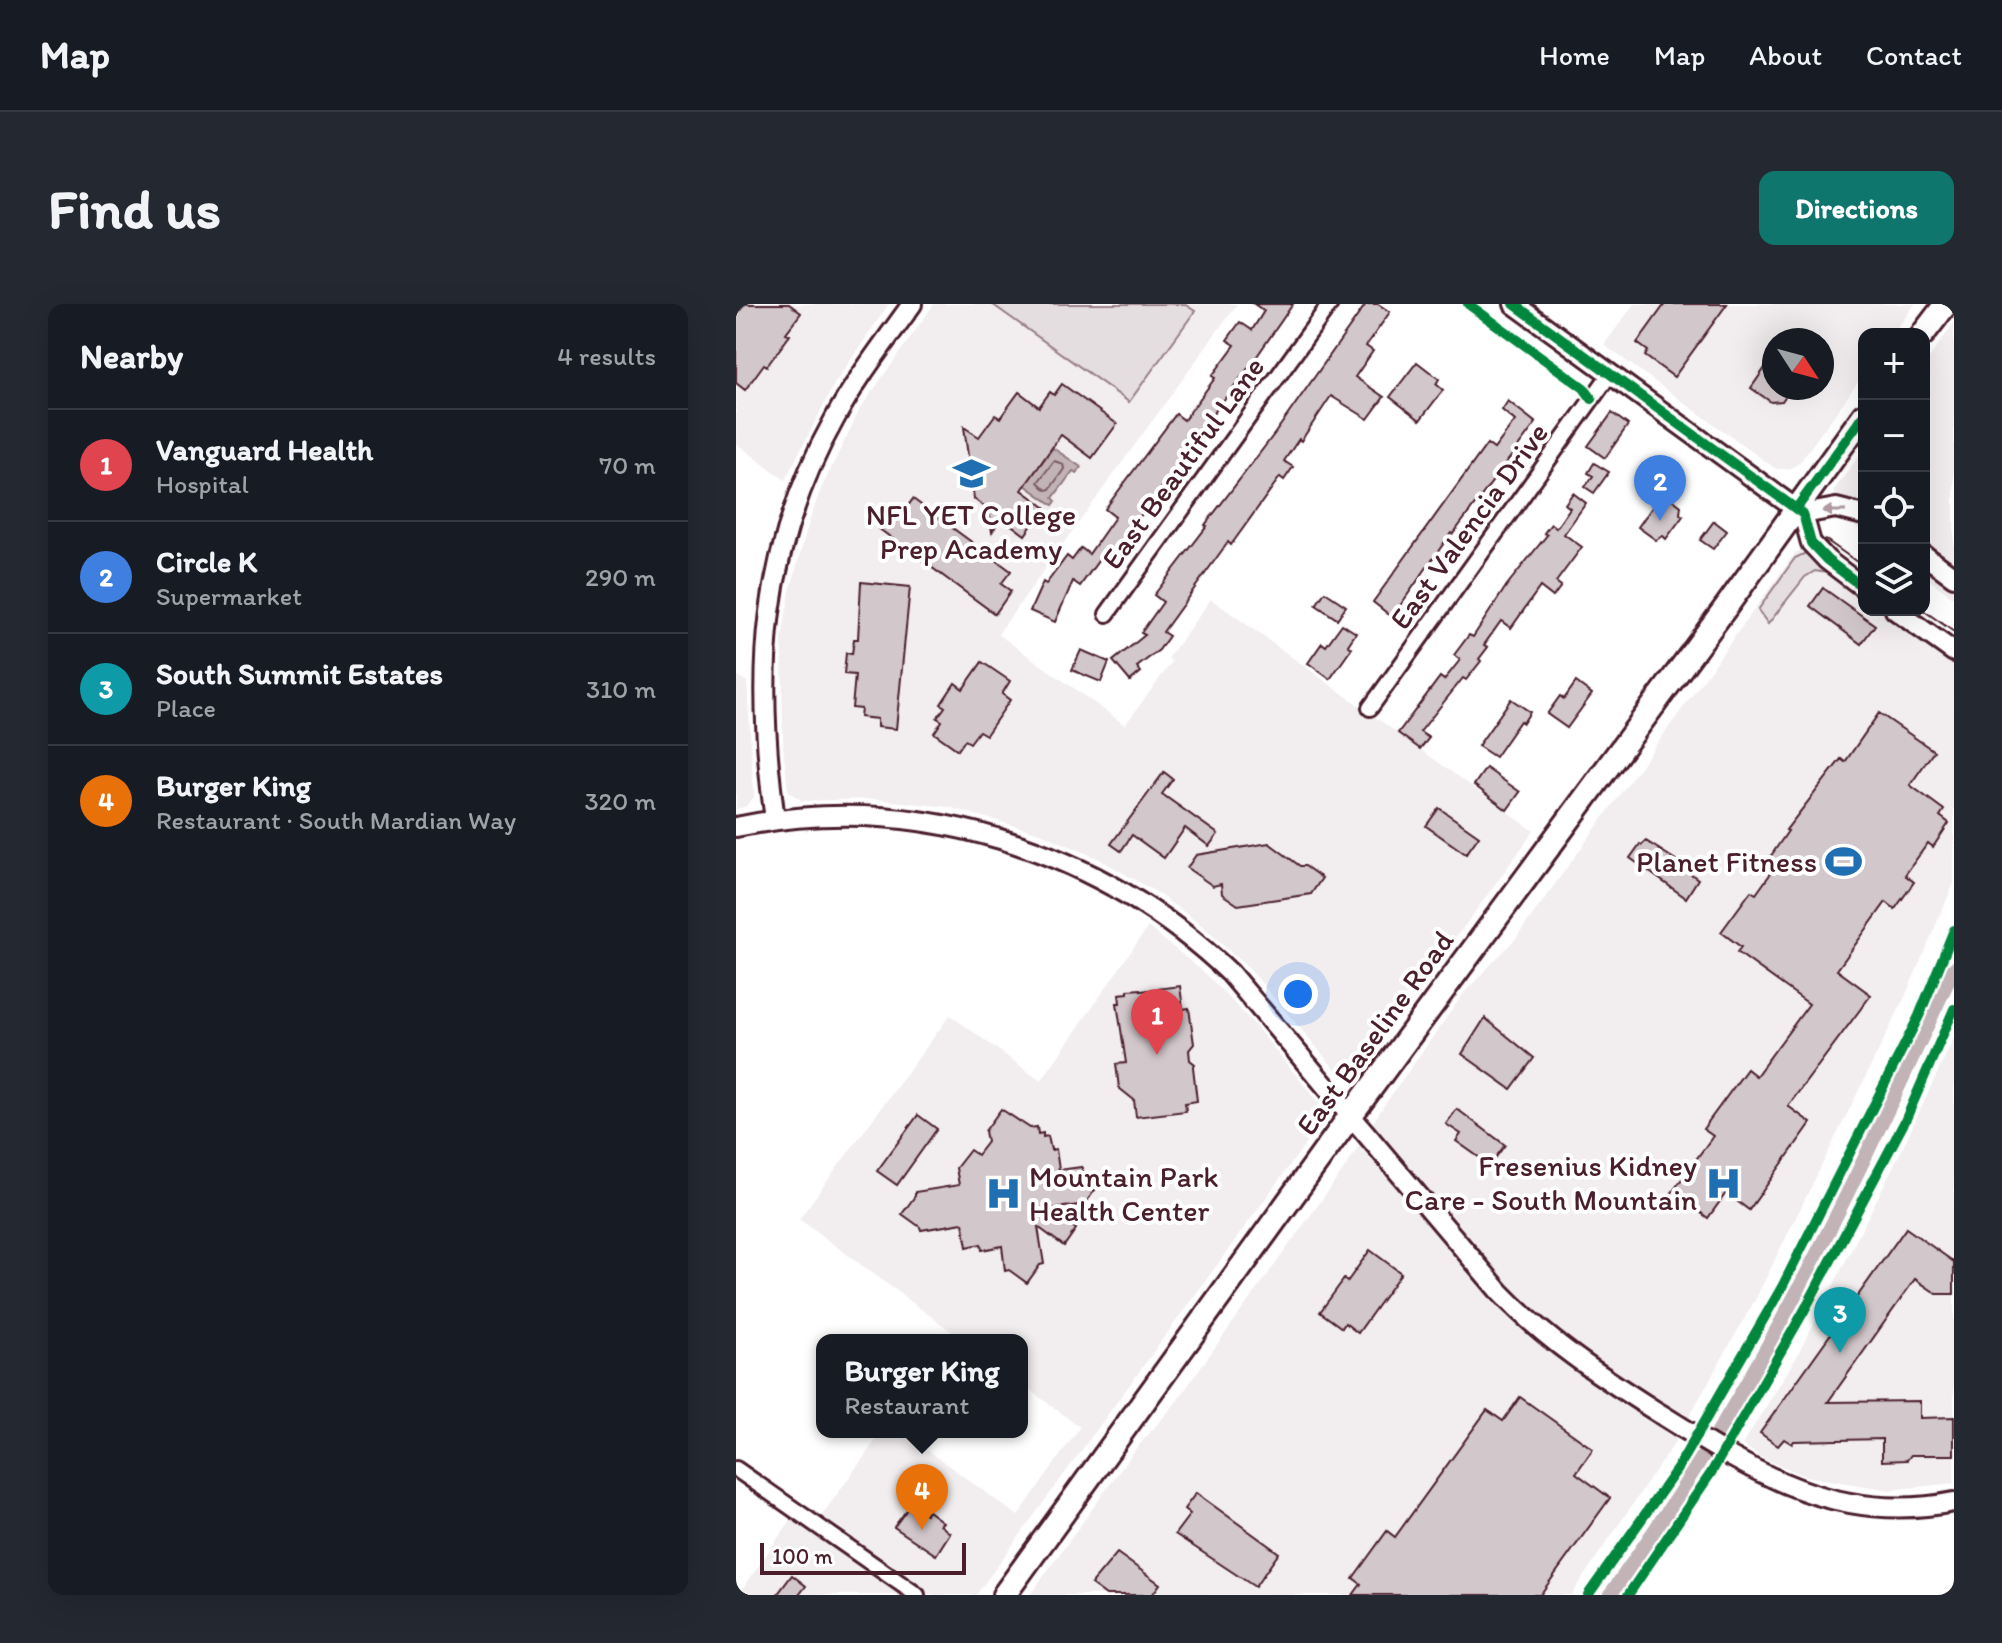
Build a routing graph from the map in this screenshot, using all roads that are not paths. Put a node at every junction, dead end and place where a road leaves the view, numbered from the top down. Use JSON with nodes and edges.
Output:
{"nodes":[{"id":1,"x":912,"y":304,"type":"edge"},
{"id":2,"x":1330,"y":304,"type":"edge"},
{"id":3,"x":1946,"y":304,"type":"edge"},
{"id":4,"x":1527,"y":308,"type":"edge"},
{"id":5,"x":1928,"y":328,"type":"edge"},
{"id":6,"x":1610,"y":374,"type":"junction"},
{"id":7,"x":1858,"y":424,"type":"edge"},
{"id":8,"x":1800,"y":511,"type":"junction"},
{"id":9,"x":1858,"y":514,"type":"edge"},
{"id":10,"x":1930,"y":559,"type":"edge"},
{"id":11,"x":1954,"y":577,"type":"edge"},
{"id":12,"x":1858,"y":583,"type":"edge"},
{"id":13,"x":1107,"y":614,"type":"dead end"},
{"id":14,"x":1903,"y":616,"type":"edge"},
{"id":15,"x":1954,"y":652,"type":"edge"},
{"id":16,"x":1370,"y":708,"type":"dead end"},
{"id":17,"x":775,"y":820,"type":"junction"},
{"id":18,"x":736,"y":827,"type":"edge"},
{"id":19,"x":1351,"y":1115,"type":"junction"},
{"id":20,"x":736,"y":1469,"type":"edge"},
{"id":21,"x":1954,"y":1502,"type":"edge"},
{"id":22,"x":917,"y":1595,"type":"edge"},
{"id":23,"x":1004,"y":1595,"type":"edge"}],
"edges":[{"from":1,"to":17,"type":"street"},
{"from":2,"to":13,"type":"street","name":"East Beautiful Lane"},
{"from":3,"to":5,"type":"main road"},
{"from":4,"to":6,"type":"street"},
{"from":6,"to":8,"type":"street"},
{"from":6,"to":16,"type":"street","name":"East Valencia Drive"},
{"from":7,"to":8,"type":"main road","name":"East Baseline Road"},
{"from":9,"to":8,"type":"street","one_way":true},
{"from":8,"to":12,"type":"street"},
{"from":8,"to":19,"type":"main road","name":"East Baseline Road"},
{"from":10,"to":11,"type":"street"},
{"from":14,"to":15,"type":"street"},
{"from":17,"to":18,"type":"street"},
{"from":17,"to":19,"type":"street"},
{"from":19,"to":21,"type":"street"},
{"from":19,"to":23,"type":"main road","name":"East Baseline Road"},
{"from":20,"to":22,"type":"street"}]}
